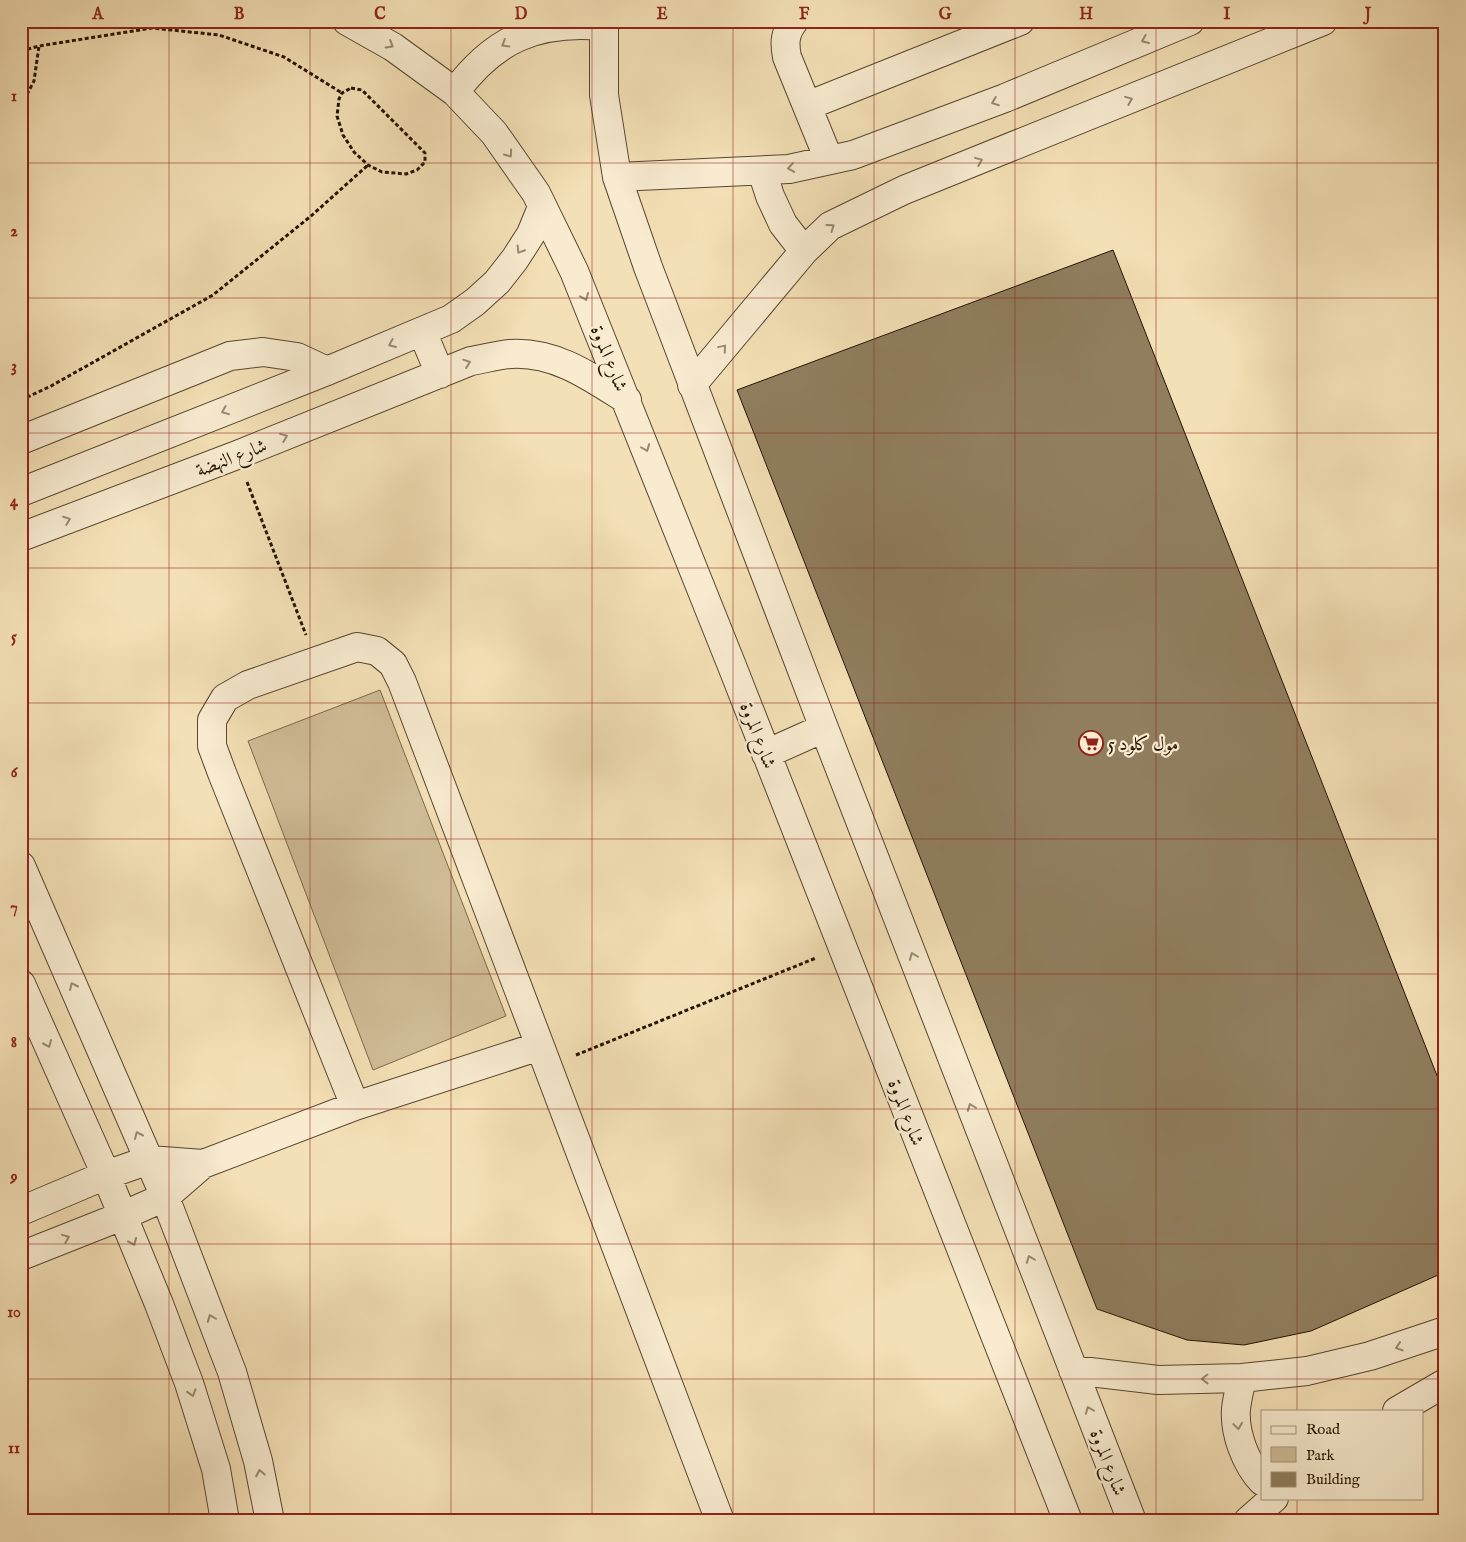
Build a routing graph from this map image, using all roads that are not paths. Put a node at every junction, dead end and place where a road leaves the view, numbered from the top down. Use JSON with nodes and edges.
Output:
{"nodes":[{"id":1,"x":347,"y":21,"type":"edge"},
{"id":2,"x":794,"y":21,"type":"edge"},
{"id":3,"x":1020,"y":21,"type":"edge"},
{"id":4,"x":1190,"y":21,"type":"edge"},
{"id":5,"x":1323,"y":21,"type":"edge"},
{"id":6,"x":603,"y":24,"type":"edge"},
{"id":7,"x":455,"y":92,"type":"junction"},
{"id":8,"x":807,"y":106,"type":"junction"},
{"id":9,"x":829,"y":160,"type":"junction"},
{"id":10,"x":762,"y":171,"type":"junction"},
{"id":11,"x":617,"y":177,"type":"junction"},
{"id":12,"x":542,"y":207,"type":"junction"},
{"id":13,"x":804,"y":251,"type":"junction"},
{"id":14,"x":422,"y":331,"type":"junction"},
{"id":15,"x":327,"y":371,"type":"junction"},
{"id":16,"x":440,"y":374,"type":"junction"},
{"id":17,"x":692,"y":385,"type":"junction"},
{"id":18,"x":627,"y":400,"type":"junction"},
{"id":19,"x":21,"y":440,"type":"edge"},
{"id":20,"x":21,"y":492,"type":"edge"},
{"id":21,"x":21,"y":537,"type":"edge"},
{"id":22,"x":824,"y":728,"type":"junction"},
{"id":23,"x":766,"y":754,"type":"junction"},
{"id":24,"x":21,"y":866,"type":"edge"},
{"id":25,"x":21,"y":984,"type":"edge"},
{"id":26,"x":544,"y":1056,"type":"junction"},
{"id":27,"x":355,"y":1106,"type":"junction"},
{"id":28,"x":149,"y":1160,"type":"junction"},
{"id":29,"x":203,"y":1164,"type":"junction"},
{"id":30,"x":106,"y":1175,"type":"junction"},
{"id":31,"x":165,"y":1197,"type":"junction"},
{"id":32,"x":21,"y":1211,"type":"edge"},
{"id":33,"x":122,"y":1216,"type":"junction"},
{"id":34,"x":21,"y":1256,"type":"edge"},
{"id":35,"x":1445,"y":1331,"type":"edge"},
{"id":36,"x":1073,"y":1370,"type":"junction"},
{"id":37,"x":1242,"y":1378,"type":"junction"},
{"id":38,"x":1445,"y":1383,"type":"edge"},
{"id":39,"x":1399,"y":1410,"type":"edge"},
{"id":40,"x":1261,"y":1480,"type":"edge"},
{"id":41,"x":1272,"y":1500,"type":"edge"},
{"id":42,"x":225,"y":1521,"type":"edge"},
{"id":43,"x":270,"y":1521,"type":"edge"},
{"id":44,"x":720,"y":1521,"type":"edge"},
{"id":45,"x":1068,"y":1521,"type":"edge"},
{"id":46,"x":1132,"y":1521,"type":"edge"},
{"id":47,"x":1248,"y":1521,"type":"edge"}],
"edges":[{"from":1,"to":7,"type":"street","name":"شارع المروة","one_way":true},
{"from":2,"to":8,"type":"street"},
{"from":3,"to":8,"type":"street"},
{"from":4,"to":9,"type":"street","one_way":true},
{"from":13,"to":5,"type":"street","one_way":true},
{"from":6,"to":7,"type":"street","one_way":true},
{"from":6,"to":11,"type":"street","name":"شارع المروة"},
{"from":7,"to":12,"type":"street","name":"شارع المروة","one_way":true},
{"from":8,"to":9,"type":"street"},
{"from":9,"to":10,"type":"street","one_way":true},
{"from":10,"to":11,"type":"street"},
{"from":10,"to":13,"type":"street"},
{"from":11,"to":17,"type":"street","name":"شارع المروة"},
{"from":12,"to":14,"type":"street","one_way":true},
{"from":12,"to":18,"type":"street","name":"شارع المروة","one_way":true},
{"from":17,"to":13,"type":"street","one_way":true},
{"from":14,"to":15,"type":"street","one_way":true},
{"from":14,"to":16,"type":"street"},
{"from":15,"to":19,"type":"street"},
{"from":15,"to":20,"type":"street","one_way":true},
{"from":16,"to":18,"type":"street","name":"شارع النهضة","one_way":true},
{"from":21,"to":16,"type":"street","name":"شارع النهضة","one_way":true},
{"from":17,"to":22,"type":"street","name":"شارع المروة"},
{"from":18,"to":23,"type":"street","name":"شارع المروة","one_way":true},
{"from":22,"to":23,"type":"street"},
{"from":36,"to":22,"type":"street","name":"شارع المروة","one_way":true},
{"from":23,"to":45,"type":"street","name":"شارع المروة"},
{"from":28,"to":24,"type":"street","one_way":true},
{"from":25,"to":30,"type":"street","one_way":true},
{"from":26,"to":27,"type":"street"},
{"from":26,"to":27,"type":"street"},
{"from":26,"to":44,"type":"street"},
{"from":27,"to":29,"type":"street"},
{"from":28,"to":29,"type":"street"},
{"from":28,"to":30,"type":"street"},
{"from":28,"to":31,"type":"street"},
{"from":29,"to":31,"type":"street"},
{"from":30,"to":32,"type":"street"},
{"from":30,"to":33,"type":"street"},
{"from":31,"to":33,"type":"street"},
{"from":43,"to":31,"type":"street","one_way":true},
{"from":34,"to":33,"type":"street","one_way":true},
{"from":33,"to":42,"type":"street","one_way":true},
{"from":35,"to":37,"type":"street","one_way":true},
{"from":37,"to":36,"type":"street","one_way":true},
{"from":46,"to":36,"type":"street","name":"شارع المروة","one_way":true},
{"from":37,"to":40,"type":"street","one_way":true},
{"from":38,"to":39,"type":"street"},
{"from":41,"to":47,"type":"street"}]}
